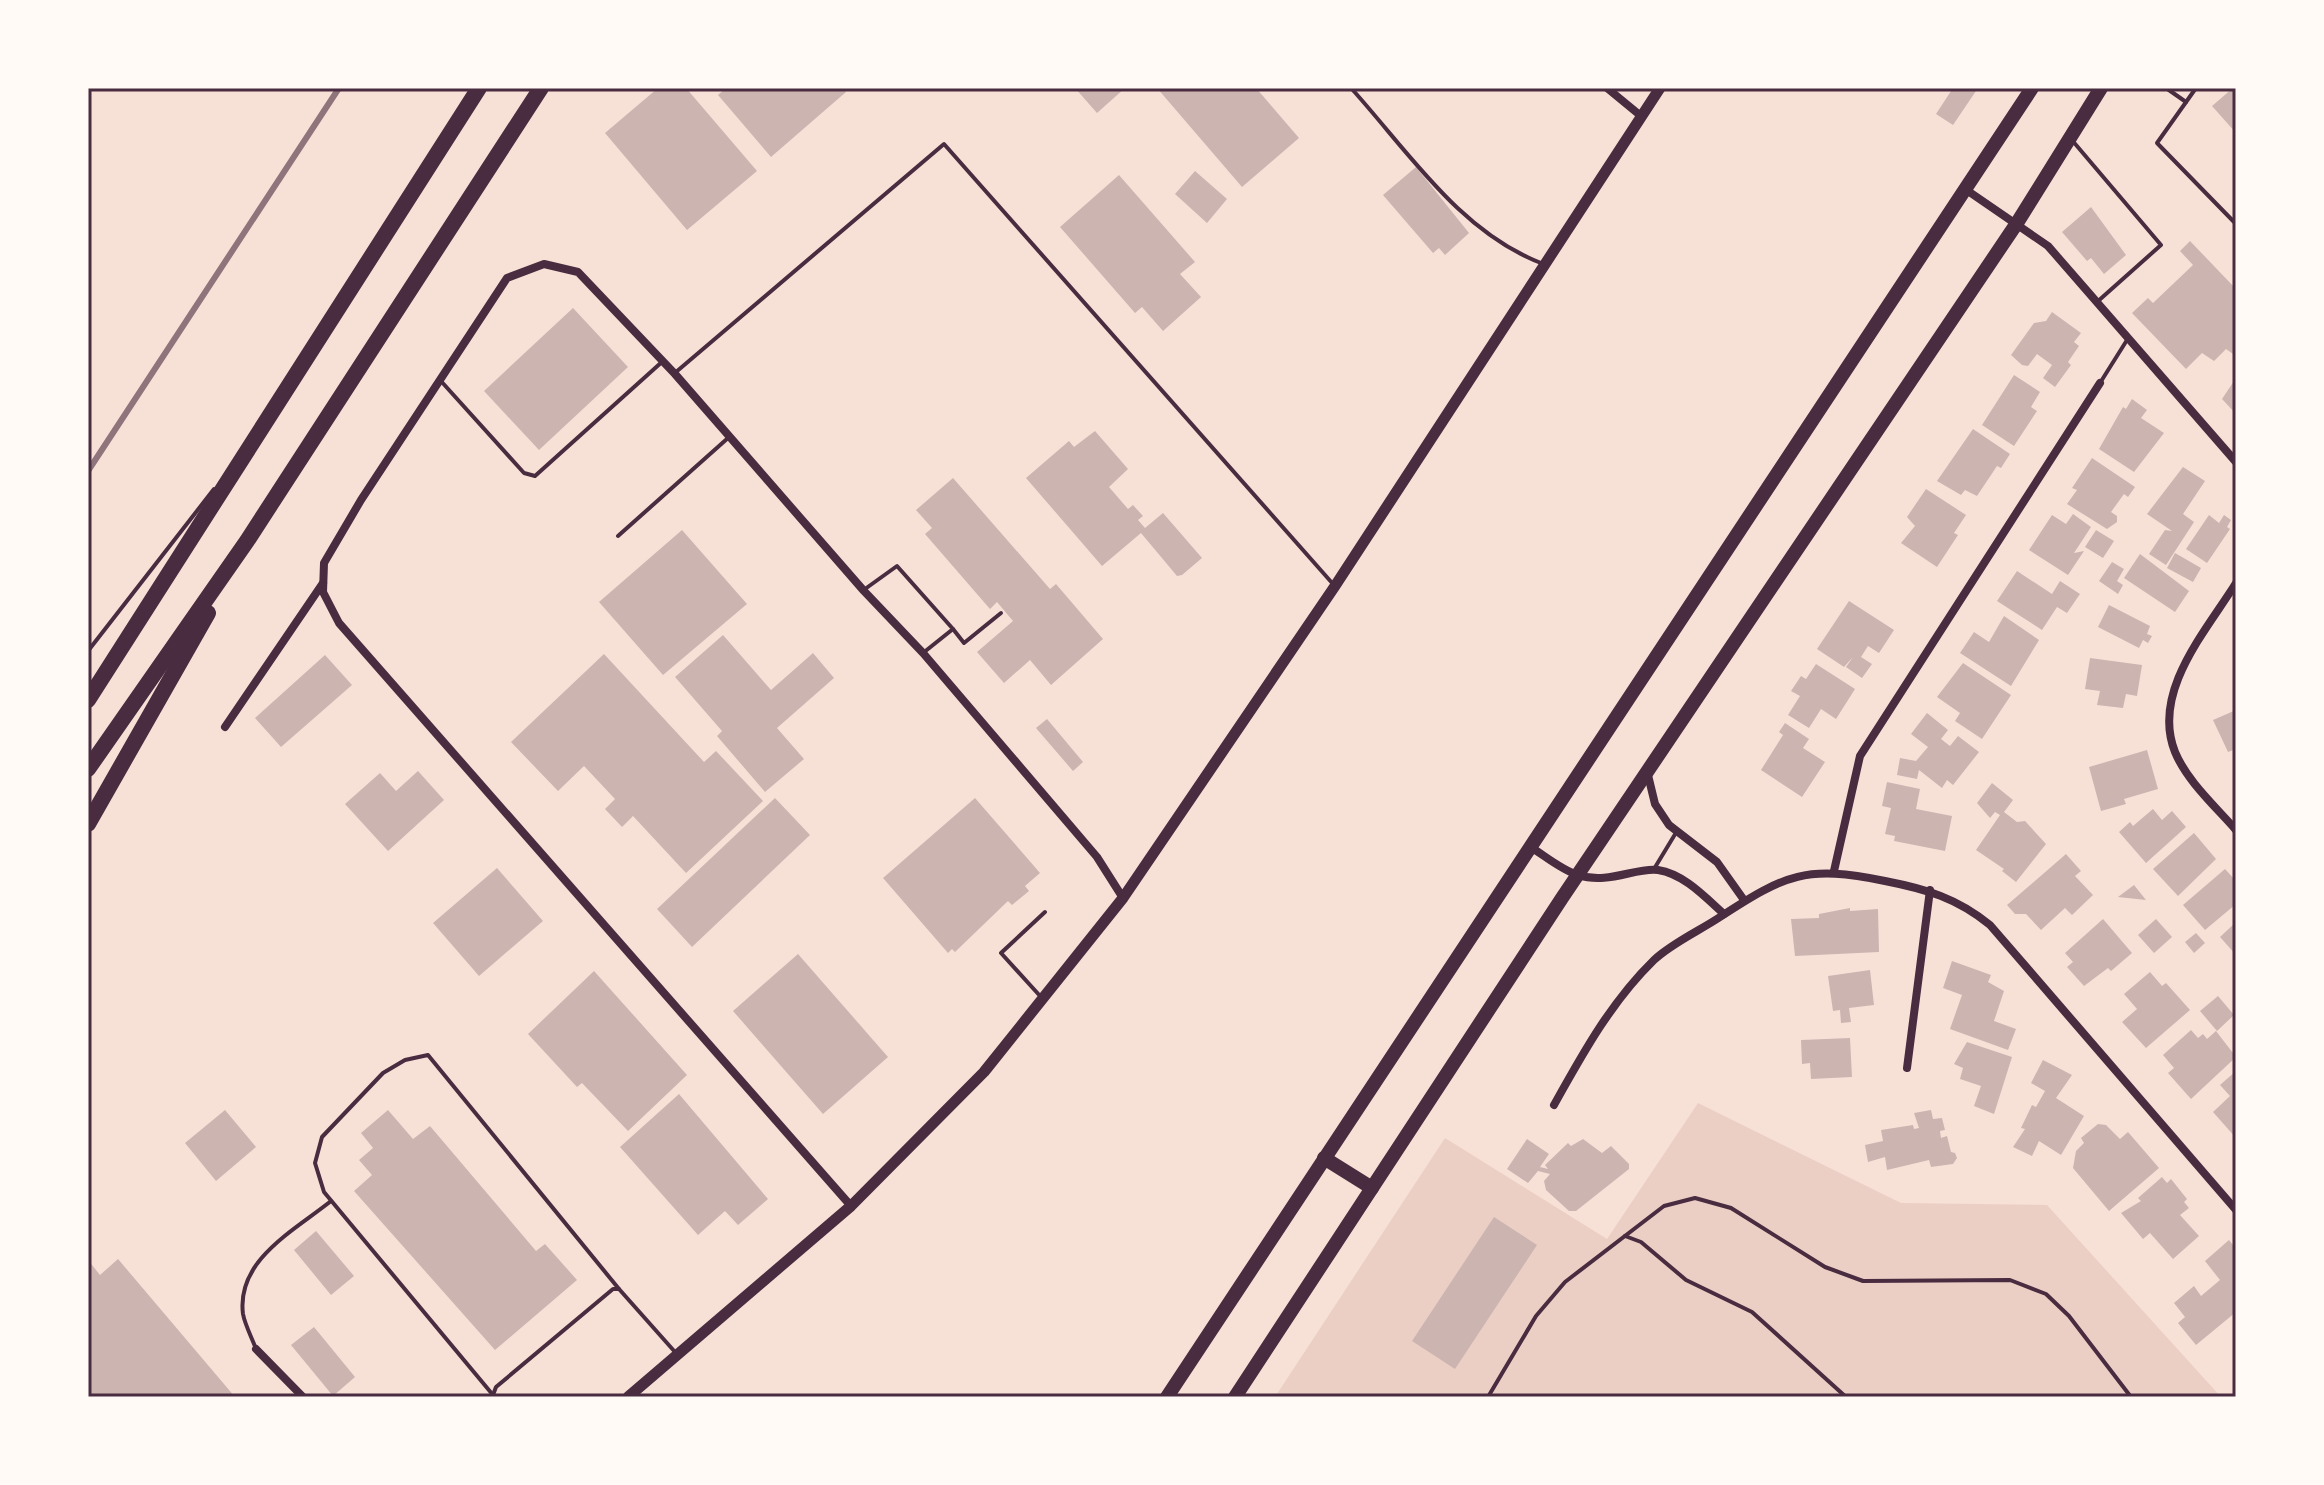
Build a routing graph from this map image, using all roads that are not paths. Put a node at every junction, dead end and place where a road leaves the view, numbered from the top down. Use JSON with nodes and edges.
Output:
{"nodes":[{"id":1,"x":476,"y":88,"type":"edge"},
{"id":2,"x":541,"y":88,"type":"edge"},
{"id":3,"x":1351,"y":88,"type":"edge"},
{"id":4,"x":1607,"y":88,"type":"edge"},
{"id":5,"x":1660,"y":88,"type":"edge"},
{"id":6,"x":2032,"y":88,"type":"edge"},
{"id":7,"x":2101,"y":88,"type":"edge"},
{"id":8,"x":2166,"y":88,"type":"edge"},
{"id":9,"x":2196,"y":88,"type":"edge"},
{"id":10,"x":2186,"y":102,"type":"junction"},
{"id":11,"x":1641,"y":116,"type":"junction"},
{"id":12,"x":2070,"y":138,"type":"junction"},
{"id":13,"x":1965,"y":189,"type":"junction"},
{"id":14,"x":2017,"y":223,"type":"junction"},
{"id":15,"x":2236,"y":224,"type":"edge"},
{"id":16,"x":1543,"y":264,"type":"junction"},
{"id":17,"x":2097,"y":302,"type":"junction"},
{"id":18,"x":2129,"y":338,"type":"junction"},
{"id":19,"x":663,"y":361,"type":"junction"},
{"id":20,"x":675,"y":374,"type":"junction"},
{"id":21,"x":440,"y":380,"type":"junction"},
{"id":22,"x":2100,"y":383,"type":"joint"},
{"id":23,"x":260,"y":430,"type":"junction"},
{"id":24,"x":730,"y":437,"type":"junction"},
{"id":25,"x":2236,"y":462,"type":"edge"},
{"id":26,"x":618,"y":536,"type":"dead end"},
{"id":27,"x":247,"y":541,"type":"junction"},
{"id":28,"x":324,"y":582,"type":"junction"},
{"id":29,"x":2236,"y":583,"type":"edge"},
{"id":30,"x":1335,"y":586,"type":"junction"},
{"id":31,"x":864,"y":591,"type":"junction"},
{"id":32,"x":1001,"y":613,"type":"dead end"},
{"id":33,"x":953,"y":629,"type":"junction"},
{"id":34,"x":88,"y":651,"type":"edge"},
{"id":35,"x":923,"y":653,"type":"junction"},
{"id":36,"x":88,"y":700,"type":"edge"},
{"id":37,"x":225,"y":727,"type":"dead end"},
{"id":38,"x":88,"y":769,"type":"edge"},
{"id":39,"x":1647,"y":771,"type":"junction"},
{"id":40,"x":88,"y":824,"type":"edge"},
{"id":41,"x":2236,"y":830,"type":"edge"},
{"id":42,"x":1677,"y":831,"type":"junction"},
{"id":43,"x":1529,"y":846,"type":"junction"},
{"id":44,"x":1654,"y":869,"type":"junction"},
{"id":45,"x":1834,"y":871,"type":"junction"},
{"id":46,"x":1577,"y":875,"type":"junction"},
{"id":47,"x":1930,"y":890,"type":"junction"},
{"id":48,"x":1123,"y":898,"type":"junction"},
{"id":49,"x":1744,"y":900,"type":"junction"},
{"id":50,"x":1045,"y":912,"type":"dead end"},
{"id":51,"x":1724,"y":914,"type":"junction"},
{"id":52,"x":1043,"y":999,"type":"junction"},
{"id":53,"x":1907,"y":1068,"type":"dead end"},
{"id":54,"x":1554,"y":1105,"type":"dead end"},
{"id":55,"x":1324,"y":1158,"type":"junction"},
{"id":56,"x":1372,"y":1188,"type":"junction"},
{"id":57,"x":331,"y":1201,"type":"junction"},
{"id":58,"x":851,"y":1206,"type":"junction"},
{"id":59,"x":2236,"y":1210,"type":"edge"},
{"id":60,"x":616,"y":1289,"type":"junction"},
{"id":61,"x":256,"y":1349,"type":"joint"},
{"id":62,"x":679,"y":1356,"type":"junction"},
{"id":63,"x":494,"y":1396,"type":"edge"},
{"id":64,"x":303,"y":1397,"type":"edge"},
{"id":65,"x":628,"y":1397,"type":"edge"},
{"id":66,"x":1167,"y":1397,"type":"edge"},
{"id":67,"x":1235,"y":1397,"type":"edge"}],
"edges":[{"from":1,"to":23,"type":"highway"},
{"from":2,"to":27,"type":"highway"},
{"from":3,"to":16,"type":"lane"},
{"from":4,"to":11,"type":"street"},
{"from":5,"to":11,"type":"street"},
{"from":6,"to":13,"type":"highway"},
{"from":7,"to":12,"type":"highway"},
{"from":8,"to":10,"type":"lane"},
{"from":9,"to":10,"type":"lane"},
{"from":10,"to":15,"type":"lane"},
{"from":11,"to":16,"type":"street"},
{"from":12,"to":14,"type":"highway"},
{"from":12,"to":17,"type":"lane"},
{"from":13,"to":14,"type":"street"},
{"from":13,"to":43,"type":"highway"},
{"from":14,"to":17,"type":"street"},
{"from":14,"to":39,"type":"highway"},
{"from":16,"to":30,"type":"street"},
{"from":17,"to":18,"type":"street"},
{"from":18,"to":22,"type":"lane"},
{"from":18,"to":25,"type":"street"},
{"from":19,"to":20,"type":"street"},
{"from":19,"to":21,"type":"lane"},
{"from":19,"to":21,"type":"street"},
{"from":20,"to":24,"type":"street"},
{"from":20,"to":30,"type":"lane"},
{"from":21,"to":28,"type":"street"},
{"from":22,"to":45,"type":"street"},
{"from":23,"to":34,"type":"lane"},
{"from":23,"to":36,"type":"highway"},
{"from":24,"to":26,"type":"lane"},
{"from":24,"to":31,"type":"street"},
{"from":27,"to":38,"type":"highway"},
{"from":27,"to":40,"type":"highway"},
{"from":28,"to":37,"type":"street"},
{"from":28,"to":58,"type":"street"},
{"from":29,"to":41,"type":"street"},
{"from":30,"to":48,"type":"street"},
{"from":31,"to":33,"type":"lane"},
{"from":31,"to":35,"type":"street"},
{"from":32,"to":33,"type":"lane"},
{"from":33,"to":35,"type":"lane"},
{"from":35,"to":48,"type":"street"},
{"from":39,"to":42,"type":"street"},
{"from":39,"to":46,"type":"highway"},
{"from":42,"to":44,"type":"lane"},
{"from":42,"to":49,"type":"street"},
{"from":43,"to":46,"type":"street"},
{"from":43,"to":55,"type":"highway"},
{"from":44,"to":46,"type":"street"},
{"from":44,"to":51,"type":"street"},
{"from":45,"to":47,"type":"street"},
{"from":45,"to":49,"type":"street"},
{"from":46,"to":56,"type":"highway"},
{"from":47,"to":53,"type":"street"},
{"from":47,"to":59,"type":"street"},
{"from":48,"to":52,"type":"street"},
{"from":49,"to":51,"type":"street"},
{"from":50,"to":52,"type":"lane"},
{"from":51,"to":54,"type":"street"},
{"from":52,"to":58,"type":"street"},
{"from":55,"to":56,"type":"highway"},
{"from":55,"to":66,"type":"highway"},
{"from":56,"to":67,"type":"highway"},
{"from":57,"to":60,"type":"lane"},
{"from":57,"to":61,"type":"lane"},
{"from":57,"to":63,"type":"lane"},
{"from":58,"to":62,"type":"street"},
{"from":60,"to":62,"type":"lane"},
{"from":60,"to":63,"type":"lane"},
{"from":61,"to":64,"type":"street"},
{"from":62,"to":65,"type":"street"}]}
